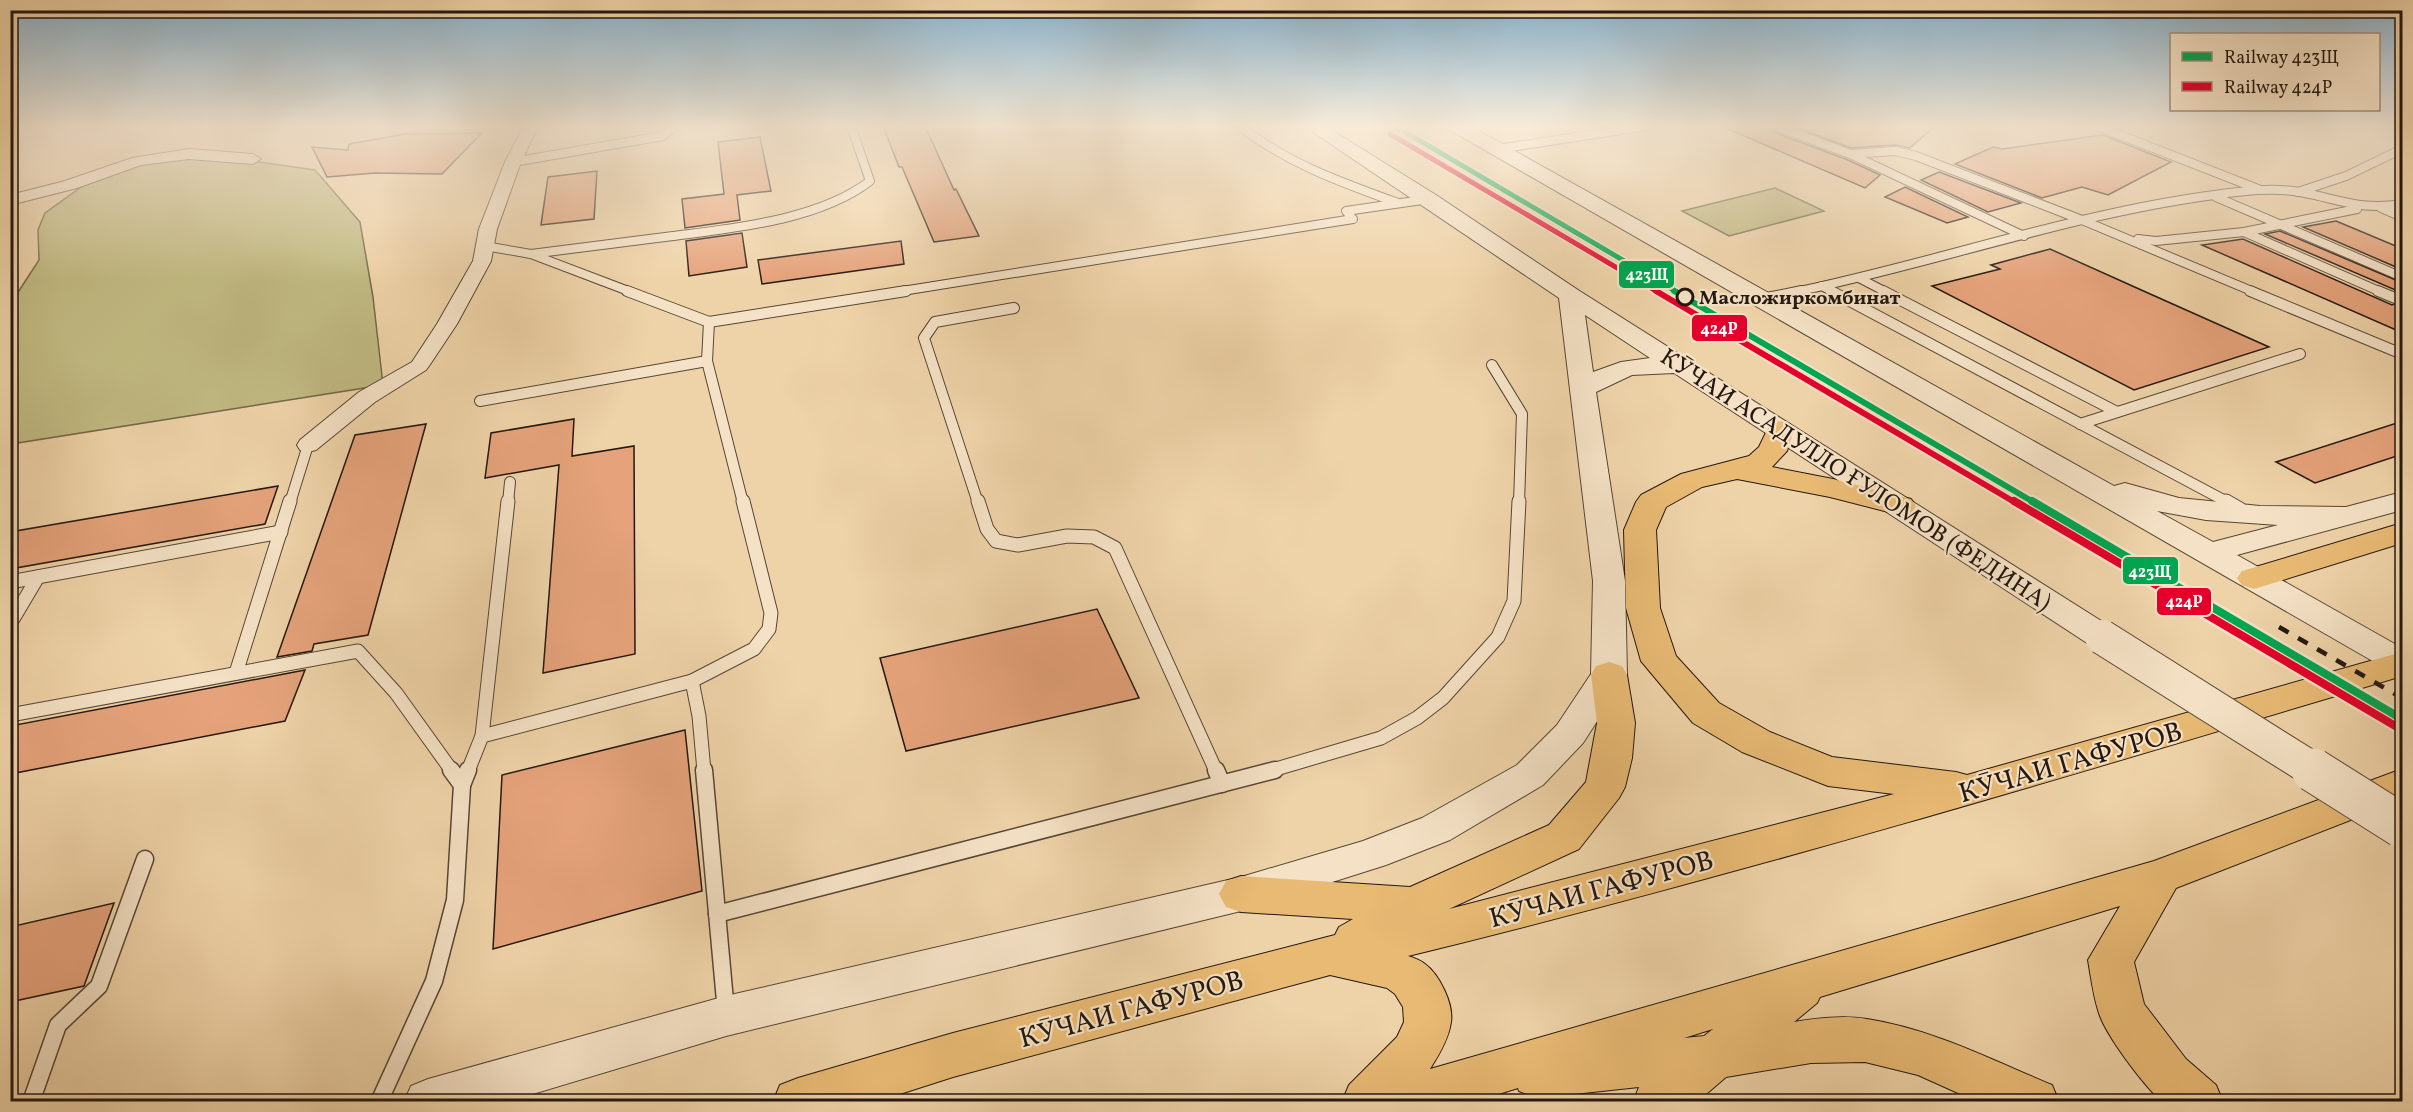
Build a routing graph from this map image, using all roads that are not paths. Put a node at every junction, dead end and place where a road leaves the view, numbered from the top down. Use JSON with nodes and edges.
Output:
{"nodes":[{"id":1,"x":91,"y":178,"type":"edge"},
{"id":2,"x":507,"y":178,"type":"edge"},
{"id":3,"x":869,"y":178,"type":"edge"},
{"id":4,"x":1330,"y":178,"type":"edge"},
{"id":5,"x":1395,"y":178,"type":"edge"},
{"id":6,"x":1550,"y":178,"type":"edge"},
{"id":7,"x":1901,"y":178,"type":"edge"},
{"id":8,"x":1973,"y":178,"type":"edge"},
{"id":9,"x":2231,"y":178,"type":"edge"},
{"id":10,"x":2340,"y":178,"type":"edge"},
{"id":11,"x":2262,"y":190,"type":"junction"},
{"id":12,"x":2298,"y":192,"type":"junction"},
{"id":13,"x":2213,"y":195,"type":"junction"},
{"id":14,"x":1429,"y":199,"type":"junction"},
{"id":15,"x":10,"y":200,"type":"edge"},
{"id":16,"x":1400,"y":203,"type":"junction"},
{"id":17,"x":2403,"y":204,"type":"edge"},
{"id":18,"x":2361,"y":208,"type":"junction"},
{"id":19,"x":2381,"y":208,"type":"junction"},
{"id":20,"x":2403,"y":217,"type":"edge"},
{"id":21,"x":2082,"y":220,"type":"junction"},
{"id":22,"x":2280,"y":223,"type":"junction"},
{"id":23,"x":2244,"y":232,"type":"junction"},
{"id":24,"x":2024,"y":236,"type":"junction"},
{"id":25,"x":2124,"y":238,"type":"junction"},
{"id":26,"x":485,"y":246,"type":"junction"},
{"id":27,"x":531,"y":254,"type":"junction"},
{"id":28,"x":2403,"y":277,"type":"edge"},
{"id":29,"x":1859,"y":278,"type":"junction"},
{"id":30,"x":1822,"y":286,"type":"junction"},
{"id":31,"x":1570,"y":295,"type":"junction"},
{"id":32,"x":2395,"y":298,"type":"dead end"},
{"id":33,"x":1762,"y":299,"type":"junction"},
{"id":34,"x":1014,"y":308,"type":"dead end"},
{"id":35,"x":709,"y":322,"type":"junction"},
{"id":36,"x":2300,"y":354,"type":"dead end"},
{"id":37,"x":2403,"y":354,"type":"edge"},
{"id":38,"x":707,"y":361,"type":"junction"},
{"id":39,"x":1492,"y":365,"type":"dead end"},
{"id":40,"x":1681,"y":366,"type":"junction"},
{"id":41,"x":1584,"y":388,"type":"junction"},
{"id":42,"x":480,"y":401,"type":"dead end"},
{"id":43,"x":2117,"y":412,"type":"junction"},
{"id":44,"x":2080,"y":424,"type":"junction"},
{"id":45,"x":1780,"y":430,"type":"junction"},
{"id":46,"x":308,"y":445,"type":"joint"},
{"id":47,"x":1737,"y":470,"type":"junction"},
{"id":48,"x":2063,"y":470,"type":"junction"},
{"id":49,"x":510,"y":482,"type":"dead end"},
{"id":50,"x":2403,"y":501,"type":"edge"},
{"id":51,"x":1900,"y":506,"type":"junction"},
{"id":52,"x":2343,"y":515,"type":"junction"},
{"id":53,"x":2254,"y":517,"type":"junction"},
{"id":54,"x":281,"y":532,"type":"junction"},
{"id":55,"x":2403,"y":533,"type":"edge"},
{"id":56,"x":2208,"y":553,"type":"junction"},
{"id":57,"x":38,"y":577,"type":"junction"},
{"id":58,"x":2254,"y":578,"type":"junction"},
{"id":59,"x":10,"y":582,"type":"edge"},
{"id":60,"x":10,"y":624,"type":"edge"},
{"id":61,"x":2403,"y":663,"type":"edge"},
{"id":62,"x":236,"y":673,"type":"junction"},
{"id":63,"x":1609,"y":675,"type":"junction"},
{"id":64,"x":692,"y":681,"type":"junction"},
{"id":65,"x":10,"y":715,"type":"edge"},
{"id":66,"x":482,"y":736,"type":"junction"},
{"id":67,"x":1222,"y":784,"type":"junction"},
{"id":68,"x":2403,"y":784,"type":"edge"},
{"id":69,"x":462,"y":785,"type":"junction"},
{"id":70,"x":1973,"y":789,"type":"junction"},
{"id":71,"x":2403,"y":826,"type":"edge"},
{"id":72,"x":145,"y":859,"type":"dead end"},
{"id":73,"x":2161,"y":876,"type":"junction"},
{"id":74,"x":1241,"y":894,"type":"junction"},
{"id":75,"x":1413,"y":904,"type":"junction"},
{"id":76,"x":1529,"y":908,"type":"junction"},
{"id":77,"x":717,"y":914,"type":"junction"},
{"id":78,"x":1329,"y":956,"type":"junction"},
{"id":79,"x":1814,"y":978,"type":"junction"},
{"id":80,"x":726,"y":1016,"type":"junction"},
{"id":81,"x":1714,"y":1057,"type":"junction"},
{"id":82,"x":1454,"y":1084,"type":"junction"},
{"id":83,"x":31,"y":1101,"type":"edge"},
{"id":84,"x":379,"y":1101,"type":"edge"},
{"id":85,"x":428,"y":1101,"type":"edge"},
{"id":86,"x":798,"y":1101,"type":"edge"},
{"id":87,"x":1366,"y":1101,"type":"edge"},
{"id":88,"x":1402,"y":1101,"type":"edge"},
{"id":89,"x":1659,"y":1101,"type":"edge"},
{"id":90,"x":2034,"y":1101,"type":"edge"},
{"id":91,"x":2198,"y":1101,"type":"edge"}],
"edges":[{"from":1,"to":15,"type":"street"},
{"from":2,"to":26,"type":"street"},
{"from":3,"to":27,"type":"lane"},
{"from":4,"to":16,"type":"lane"},
{"from":5,"to":14,"type":"street","name":"КӮЧАИ АСАДУЛЛО ҒУЛОМОВ (ФЕДИНА)"},
{"from":6,"to":33,"type":"street"},
{"from":7,"to":24,"type":"lane"},
{"from":8,"to":21,"type":"lane"},
{"from":9,"to":11,"type":"lane"},
{"from":10,"to":12,"type":"lane"},
{"from":11,"to":12,"type":"lane"},
{"from":11,"to":13,"type":"lane"},
{"from":12,"to":18,"type":"lane"},
{"from":13,"to":21,"type":"lane"},
{"from":13,"to":22,"type":"lane"},
{"from":14,"to":16,"type":"lane"},
{"from":14,"to":31,"type":"street","name":"КӮЧАИ АСАДУЛЛО ҒУЛОМОВ (ФЕДИНА)"},
{"from":16,"to":35,"type":"lane"},
{"from":17,"to":19,"type":"lane"},
{"from":18,"to":19,"type":"lane"},
{"from":18,"to":22,"type":"lane"},
{"from":19,"to":20,"type":"lane"},
{"from":21,"to":24,"type":"lane"},
{"from":21,"to":25,"type":"lane"},
{"from":22,"to":23,"type":"lane"},
{"from":22,"to":28,"type":"lane"},
{"from":23,"to":25,"type":"lane"},
{"from":23,"to":32,"type":"lane"},
{"from":24,"to":29,"type":"lane"},
{"from":25,"to":37,"type":"lane"},
{"from":26,"to":27,"type":"lane"},
{"from":26,"to":46,"type":"street"},
{"from":27,"to":35,"type":"lane"},
{"from":29,"to":30,"type":"lane"},
{"from":29,"to":43,"type":"lane"},
{"from":30,"to":33,"type":"lane"},
{"from":30,"to":44,"type":"lane"},
{"from":31,"to":40,"type":"street","name":"КӮЧАИ АСАДУЛЛО ҒУЛОМОВ (ФЕДИНА)"},
{"from":31,"to":41,"type":"street"},
{"from":33,"to":48,"type":"street"},
{"from":34,"to":67,"type":"lane"},
{"from":35,"to":38,"type":"lane"},
{"from":36,"to":43,"type":"lane"},
{"from":38,"to":42,"type":"lane"},
{"from":38,"to":64,"type":"lane"},
{"from":39,"to":67,"type":"lane"},
{"from":40,"to":41,"type":"street"},
{"from":40,"to":45,"type":"street","name":"КӮЧАИ АСАДУЛЛО ҒУЛОМОВ (ФЕДИНА)"},
{"from":41,"to":63,"type":"street"},
{"from":43,"to":44,"type":"lane"},
{"from":44,"to":53,"type":"lane"},
{"from":45,"to":47,"type":"main road"},
{"from":45,"to":51,"type":"street","name":"КӮЧАИ АСАДУЛЛО ҒУЛОМОВ (ФЕДИНА)"},
{"from":46,"to":54,"type":"lane"},
{"from":47,"to":51,"type":"main road"},
{"from":47,"to":70,"type":"main road"},
{"from":48,"to":53,"type":"street"},
{"from":48,"to":56,"type":"street"},
{"from":49,"to":66,"type":"lane"},
{"from":50,"to":52,"type":"street"},
{"from":51,"to":71,"type":"street","name":"КӮЧАИ АСАДУЛЛО ҒУЛОМОВ (ФЕДИНА)","bridge":true},
{"from":52,"to":53,"type":"street"},
{"from":52,"to":56,"type":"street"},
{"from":54,"to":57,"type":"lane"},
{"from":54,"to":62,"type":"lane"},
{"from":55,"to":58,"type":"main road"},
{"from":56,"to":58,"type":"street"},
{"from":57,"to":59,"type":"lane"},
{"from":57,"to":60,"type":"lane"},
{"from":58,"to":61,"type":"street"},
{"from":61,"to":70,"type":"main road","name":"КӮЧАИ ГАФУРОВ"},
{"from":62,"to":65,"type":"lane"},
{"from":62,"to":69,"type":"lane"},
{"from":63,"to":74,"type":"street"},
{"from":63,"to":75,"type":"main road"},
{"from":64,"to":66,"type":"lane"},
{"from":64,"to":77,"type":"lane"},
{"from":66,"to":69,"type":"lane"},
{"from":67,"to":77,"type":"lane"},
{"from":68,"to":73,"type":"main road"},
{"from":69,"to":84,"type":"lane"},
{"from":70,"to":76,"type":"main road","name":"КӮЧАИ ГАФУРОВ"},
{"from":72,"to":83,"type":"lane"},
{"from":73,"to":79,"type":"main road"},
{"from":73,"to":91,"type":"main road"},
{"from":74,"to":75,"type":"main road"},
{"from":74,"to":80,"type":"street"},
{"from":75,"to":76,"type":"main road"},
{"from":75,"to":78,"type":"main road"},
{"from":76,"to":78,"type":"main road","name":"КӮЧАИ ГАФУРОВ"},
{"from":77,"to":80,"type":"lane"},
{"from":78,"to":86,"type":"main road","name":"КӮЧАИ ГАФУРОВ"},
{"from":78,"to":87,"type":"main road"},
{"from":79,"to":81,"type":"main road"},
{"from":79,"to":82,"type":"main road"},
{"from":80,"to":85,"type":"street"},
{"from":81,"to":82,"type":"main road"},
{"from":81,"to":89,"type":"main road"},
{"from":81,"to":90,"type":"main road"},
{"from":82,"to":88,"type":"main road"}]}
